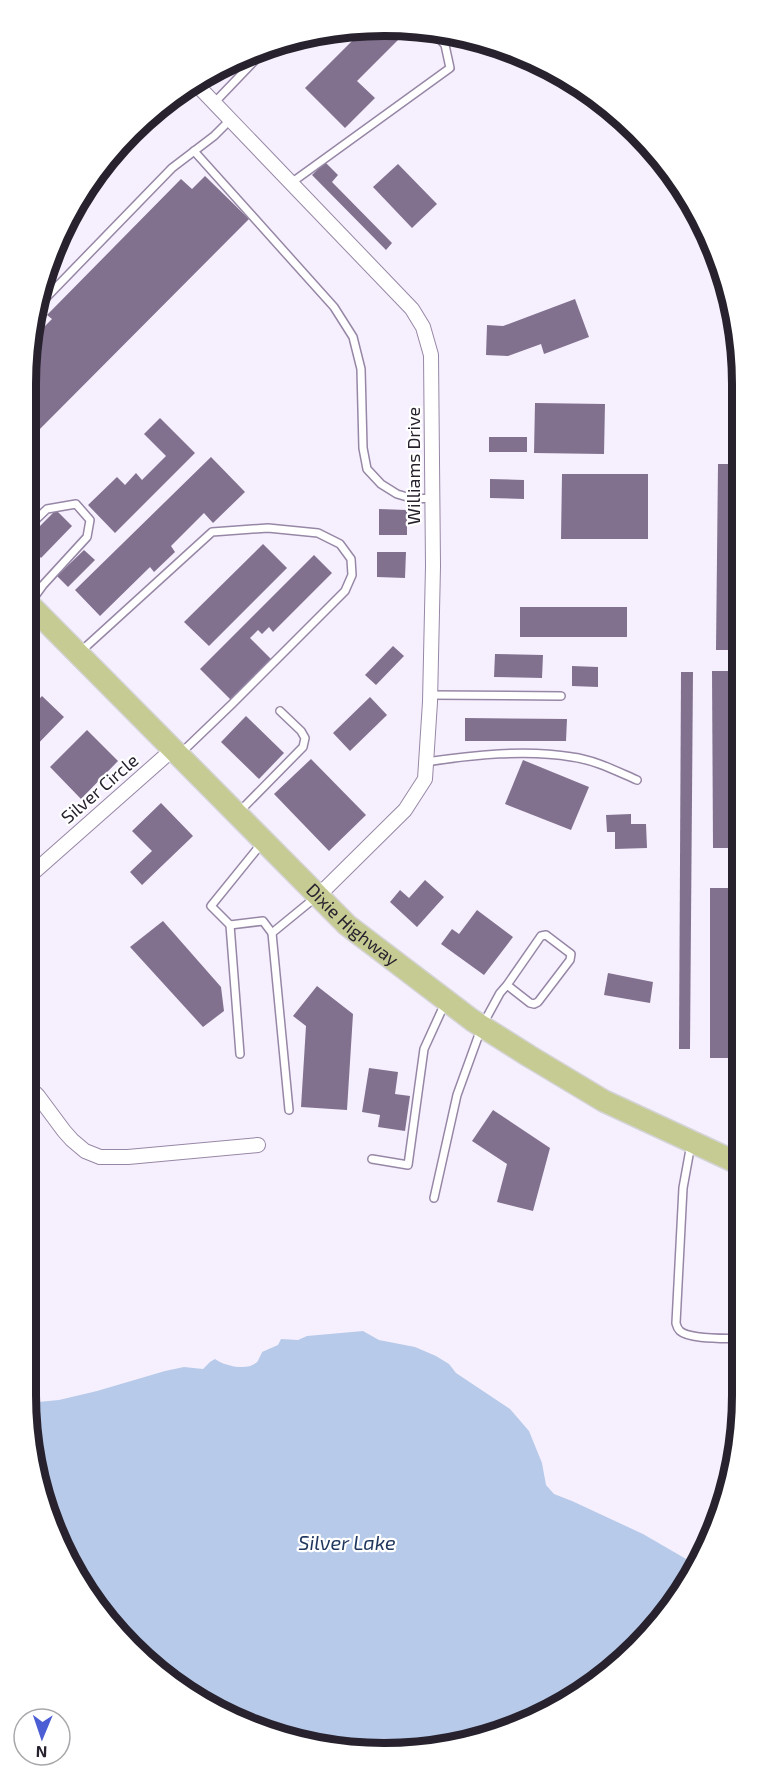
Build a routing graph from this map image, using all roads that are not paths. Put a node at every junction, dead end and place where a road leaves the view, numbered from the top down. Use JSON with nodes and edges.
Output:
{"nodes":[{"id":1,"x":442,"y":41,"type":"edge"},
{"id":2,"x":255,"y":61,"type":"edge"},
{"id":3,"x":201,"y":89,"type":"edge"},
{"id":4,"x":214,"y":103,"type":"junction"},
{"id":5,"x":231,"y":120,"type":"junction"},
{"id":6,"x":194,"y":151,"type":"junction"},
{"id":7,"x":291,"y":183,"type":"junction"},
{"id":8,"x":47,"y":296,"type":"edge"},
{"id":9,"x":433,"y":498,"type":"junction"},
{"id":10,"x":36,"y":519,"type":"edge"},
{"id":11,"x":36,"y":593,"type":"edge"},
{"id":12,"x":36,"y":612,"type":"edge"},
{"id":13,"x":77,"y":655,"type":"junction"},
{"id":14,"x":430,"y":694,"type":"junction"},
{"id":15,"x":561,"y":696,"type":"dead end"},
{"id":16,"x":280,"y":711,"type":"dead end"},
{"id":17,"x":175,"y":752,"type":"junction"},
{"id":18,"x":426,"y":762,"type":"junction"},
{"id":19,"x":637,"y":780,"type":"dead end"},
{"id":20,"x":237,"y":814,"type":"junction"},
{"id":21,"x":264,"y":841,"type":"junction"},
{"id":22,"x":36,"y":870,"type":"edge"},
{"id":23,"x":318,"y":896,"type":"junction"},
{"id":24,"x":230,"y":925,"type":"junction"},
{"id":25,"x":273,"y":933,"type":"junction"},
{"id":26,"x":507,"y":986,"type":"junction"},
{"id":27,"x":446,"y":1001,"type":"junction"},
{"id":28,"x":482,"y":1026,"type":"junction"},
{"id":29,"x":240,"y":1054,"type":"dead end"},
{"id":30,"x":36,"y":1094,"type":"edge"},
{"id":31,"x":289,"y":1110,"type":"dead end"},
{"id":32,"x":691,"y":1141,"type":"junction"},
{"id":33,"x":258,"y":1145,"type":"dead end"},
{"id":34,"x":372,"y":1159,"type":"dead end"},
{"id":35,"x":732,"y":1160,"type":"edge"},
{"id":36,"x":434,"y":1198,"type":"dead end"},
{"id":37,"x":732,"y":1338,"type":"edge"}],
"edges":[{"from":1,"to":7,"type":"lane"},
{"from":2,"to":4,"type":"lane"},
{"from":3,"to":4,"type":"street","name":"Williams Drive"},
{"from":4,"to":5,"type":"street","name":"Williams Drive"},
{"from":5,"to":6,"type":"lane"},
{"from":5,"to":7,"type":"street","name":"Williams Drive"},
{"from":6,"to":8,"type":"lane"},
{"from":6,"to":9,"type":"lane"},
{"from":7,"to":9,"type":"street","name":"Williams Drive"},
{"from":9,"to":14,"type":"street","name":"Williams Drive"},
{"from":10,"to":11,"type":"lane"},
{"from":12,"to":13,"type":"main road","name":"Dixie Highway"},
{"from":13,"to":17,"type":"main road","name":"Dixie Highway"},
{"from":13,"to":17,"type":"lane"},
{"from":14,"to":15,"type":"lane"},
{"from":14,"to":18,"type":"street","name":"Williams Drive"},
{"from":16,"to":20,"type":"lane"},
{"from":17,"to":20,"type":"main road","name":"Dixie Highway"},
{"from":17,"to":22,"type":"street","name":"Silver Circle"},
{"from":18,"to":19,"type":"lane"},
{"from":18,"to":23,"type":"street","name":"Williams Drive"},
{"from":20,"to":21,"type":"main road","name":"Dixie Highway"},
{"from":21,"to":23,"type":"main road","name":"Dixie Highway"},
{"from":21,"to":24,"type":"lane"},
{"from":23,"to":25,"type":"lane"},
{"from":23,"to":27,"type":"main road","name":"Dixie Highway"},
{"from":24,"to":25,"type":"lane"},
{"from":24,"to":29,"type":"lane"},
{"from":25,"to":31,"type":"lane"},
{"from":26,"to":26,"type":"lane"},
{"from":26,"to":28,"type":"lane"},
{"from":27,"to":28,"type":"main road","name":"Dixie Highway"},
{"from":27,"to":34,"type":"lane"},
{"from":28,"to":32,"type":"main road","name":"Dixie Highway"},
{"from":28,"to":36,"type":"lane"},
{"from":30,"to":33,"type":"street"},
{"from":32,"to":35,"type":"main road","name":"Dixie Highway"},
{"from":32,"to":37,"type":"lane"}]}
